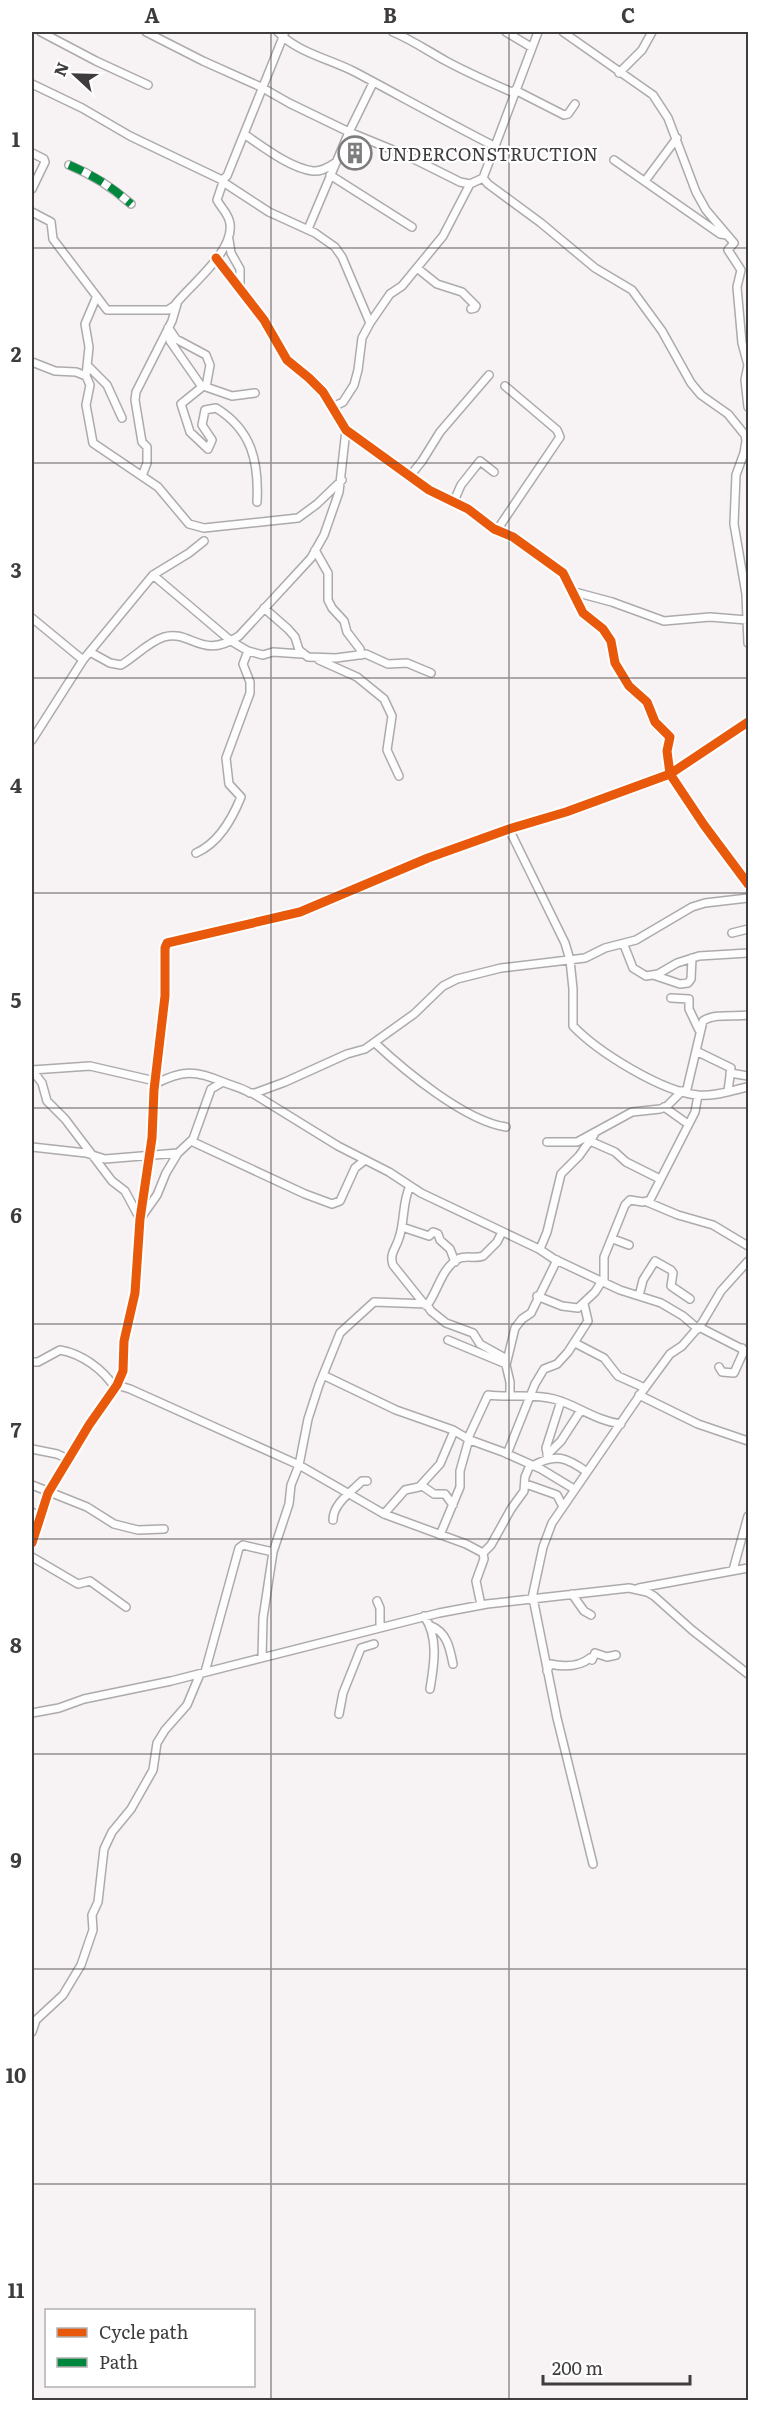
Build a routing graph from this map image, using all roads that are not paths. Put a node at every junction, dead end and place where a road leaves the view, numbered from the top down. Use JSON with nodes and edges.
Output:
{"nodes":[{"id":1,"x":41,"y":32,"type":"edge"},
{"id":2,"x":146,"y":32,"type":"edge"},
{"id":3,"x":393,"y":32,"type":"edge"},
{"id":4,"x":506,"y":32,"type":"edge"},
{"id":5,"x":538,"y":32,"type":"edge"},
{"id":6,"x":563,"y":32,"type":"edge"},
{"id":7,"x":652,"y":32,"type":"edge"},
{"id":8,"x":282,"y":33,"type":"edge"},
{"id":9,"x":531,"y":47,"type":"junction"},
{"id":10,"x":619,"y":73,"type":"junction"},
{"id":11,"x":373,"y":83,"type":"junction"},
{"id":12,"x":32,"y":84,"type":"edge"},
{"id":13,"x":148,"y":85,"type":"dead end"},
{"id":14,"x":261,"y":87,"type":"junction"},
{"id":15,"x":514,"y":91,"type":"junction"},
{"id":16,"x":575,"y":104,"type":"dead end"},
{"id":17,"x":349,"y":132,"type":"junction"},
{"id":18,"x":244,"y":135,"type":"junction"},
{"id":19,"x":677,"y":138,"type":"junction"},
{"id":20,"x":494,"y":146,"type":"junction"},
{"id":21,"x":32,"y":153,"type":"edge"},
{"id":22,"x":614,"y":160,"type":"dead end"},
{"id":23,"x":335,"y":163,"type":"junction"},
{"id":24,"x":69,"y":165,"type":"dead end"},
{"id":25,"x":330,"y":175,"type":"junction"},
{"id":26,"x":483,"y":178,"type":"junction"},
{"id":27,"x":224,"y":180,"type":"junction"},
{"id":28,"x":645,"y":181,"type":"junction"},
{"id":29,"x":470,"y":184,"type":"junction"},
{"id":30,"x":32,"y":189,"type":"edge"},
{"id":31,"x":131,"y":204,"type":"dead end"},
{"id":32,"x":32,"y":212,"type":"edge"},
{"id":33,"x":412,"y":227,"type":"dead end"},
{"id":34,"x":308,"y":230,"type":"junction"},
{"id":35,"x":727,"y":235,"type":"junction"},
{"id":36,"x":229,"y":240,"type":"junction"},
{"id":37,"x":216,"y":258,"type":"junction"},
{"id":38,"x":417,"y":268,"type":"junction"},
{"id":39,"x":240,"y":288,"type":"junction"},
{"id":40,"x":96,"y":298,"type":"junction"},
{"id":41,"x":178,"y":302,"type":"junction"},
{"id":42,"x":471,"y":309,"type":"dead end"},
{"id":43,"x":370,"y":323,"type":"junction"},
{"id":44,"x":168,"y":328,"type":"junction"},
{"id":45,"x":32,"y":362,"type":"edge"},
{"id":46,"x":88,"y":366,"type":"junction"},
{"id":47,"x":489,"y":375,"type":"dead end"},
{"id":48,"x":86,"y":376,"type":"junction"},
{"id":49,"x":505,"y":386,"type":"dead end"},
{"id":50,"x":255,"y":393,"type":"dead end"},
{"id":51,"x":748,"y":398,"type":"edge"},
{"id":52,"x":333,"y":407,"type":"junction"},
{"id":53,"x":748,"y":407,"type":"edge"},
{"id":54,"x":122,"y":418,"type":"dead end"},
{"id":55,"x":346,"y":430,"type":"junction"},
{"id":56,"x":747,"y":435,"type":"edge"},
{"id":57,"x":494,"y":472,"type":"dead end"},
{"id":58,"x":142,"y":476,"type":"junction"},
{"id":59,"x":410,"y":476,"type":"junction"},
{"id":60,"x":342,"y":480,"type":"junction"},
{"id":61,"x":454,"y":501,"type":"junction"},
{"id":62,"x":257,"y":502,"type":"dead end"},
{"id":63,"x":497,"y":530,"type":"junction"},
{"id":64,"x":204,"y":541,"type":"dead end"},
{"id":65,"x":315,"y":550,"type":"junction"},
{"id":66,"x":153,"y":575,"type":"junction"},
{"id":67,"x":572,"y":591,"type":"junction"},
{"id":68,"x":264,"y":608,"type":"junction"},
{"id":69,"x":32,"y":618,"type":"edge"},
{"id":70,"x":747,"y":620,"type":"edge"},
{"id":71,"x":231,"y":641,"type":"junction"},
{"id":72,"x":748,"y":643,"type":"edge"},
{"id":73,"x":248,"y":651,"type":"junction"},
{"id":74,"x":90,"y":652,"type":"junction"},
{"id":75,"x":302,"y":654,"type":"junction"},
{"id":76,"x":361,"y":655,"type":"junction"},
{"id":77,"x":313,"y":658,"type":"junction"},
{"id":78,"x":83,"y":660,"type":"junction"},
{"id":79,"x":431,"y":673,"type":"dead end"},
{"id":80,"x":748,"y":722,"type":"edge"},
{"id":81,"x":32,"y":740,"type":"edge"},
{"id":82,"x":670,"y":774,"type":"junction"},
{"id":83,"x":399,"y":776,"type":"dead end"},
{"id":84,"x":509,"y":829,"type":"junction"},
{"id":85,"x":196,"y":853,"type":"dead end"},
{"id":86,"x":748,"y":884,"type":"edge"},
{"id":87,"x":748,"y":898,"type":"edge"},
{"id":88,"x":748,"y":929,"type":"edge"},
{"id":89,"x":732,"y":933,"type":"dead end"},
{"id":90,"x":624,"y":945,"type":"junction"},
{"id":91,"x":748,"y":953,"type":"edge"},
{"id":92,"x":692,"y":958,"type":"junction"},
{"id":93,"x":570,"y":960,"type":"junction"},
{"id":94,"x":653,"y":975,"type":"junction"},
{"id":95,"x":671,"y":998,"type":"dead end"},
{"id":96,"x":748,"y":1015,"type":"edge"},
{"id":97,"x":699,"y":1030,"type":"junction"},
{"id":98,"x":375,"y":1043,"type":"junction"},
{"id":99,"x":696,"y":1051,"type":"junction"},
{"id":100,"x":32,"y":1070,"type":"edge"},
{"id":101,"x":730,"y":1073,"type":"junction"},
{"id":102,"x":748,"y":1076,"type":"edge"},
{"id":103,"x":223,"y":1082,"type":"junction"},
{"id":104,"x":155,"y":1083,"type":"junction"},
{"id":105,"x":748,"y":1087,"type":"edge"},
{"id":106,"x":728,"y":1091,"type":"junction"},
{"id":107,"x":684,"y":1092,"type":"junction"},
{"id":108,"x":252,"y":1093,"type":"junction"},
{"id":109,"x":698,"y":1095,"type":"junction"},
{"id":110,"x":664,"y":1107,"type":"junction"},
{"id":111,"x":688,"y":1124,"type":"junction"},
{"id":112,"x":506,"y":1127,"type":"dead end"},
{"id":113,"x":595,"y":1133,"type":"junction"},
{"id":114,"x":191,"y":1141,"type":"junction"},
{"id":115,"x":590,"y":1141,"type":"junction"},
{"id":116,"x":547,"y":1142,"type":"dead end"},
{"id":117,"x":32,"y":1147,"type":"edge"},
{"id":118,"x":178,"y":1153,"type":"junction"},
{"id":119,"x":92,"y":1155,"type":"junction"},
{"id":120,"x":149,"y":1156,"type":"junction"},
{"id":121,"x":365,"y":1160,"type":"junction"},
{"id":122,"x":660,"y":1179,"type":"junction"},
{"id":123,"x":410,"y":1186,"type":"junction"},
{"id":124,"x":647,"y":1202,"type":"junction"},
{"id":125,"x":140,"y":1219,"type":"junction"},
{"id":126,"x":402,"y":1227,"type":"junction"},
{"id":127,"x":502,"y":1232,"type":"junction"},
{"id":128,"x":613,"y":1239,"type":"junction"},
{"id":129,"x":629,"y":1245,"type":"dead end"},
{"id":130,"x":748,"y":1246,"type":"edge"},
{"id":131,"x":540,"y":1249,"type":"junction"},
{"id":132,"x":557,"y":1260,"type":"junction"},
{"id":133,"x":748,"y":1261,"type":"edge"},
{"id":134,"x":455,"y":1262,"type":"junction"},
{"id":135,"x":603,"y":1281,"type":"junction"},
{"id":136,"x":537,"y":1296,"type":"junction"},
{"id":137,"x":639,"y":1296,"type":"junction"},
{"id":138,"x":690,"y":1299,"type":"dead end"},
{"id":139,"x":584,"y":1304,"type":"junction"},
{"id":140,"x":426,"y":1305,"type":"junction"},
{"id":141,"x":698,"y":1328,"type":"junction"},
{"id":142,"x":448,"y":1340,"type":"dead end"},
{"id":143,"x":575,"y":1343,"type":"junction"},
{"id":144,"x":745,"y":1350,"type":"edge"},
{"id":145,"x":32,"y":1362,"type":"edge"},
{"id":146,"x":506,"y":1362,"type":"junction"},
{"id":147,"x":719,"y":1367,"type":"dead end"},
{"id":148,"x":323,"y":1375,"type":"junction"},
{"id":149,"x":116,"y":1387,"type":"junction"},
{"id":150,"x":645,"y":1388,"type":"junction"},
{"id":151,"x":529,"y":1395,"type":"junction"},
{"id":152,"x":639,"y":1395,"type":"junction"},
{"id":153,"x":510,"y":1396,"type":"junction"},
{"id":154,"x":561,"y":1401,"type":"junction"},
{"id":155,"x":581,"y":1410,"type":"junction"},
{"id":156,"x":621,"y":1424,"type":"junction"},
{"id":157,"x":454,"y":1431,"type":"junction"},
{"id":158,"x":468,"y":1439,"type":"junction"},
{"id":159,"x":748,"y":1440,"type":"edge"},
{"id":160,"x":32,"y":1449,"type":"edge"},
{"id":161,"x":507,"y":1454,"type":"junction"},
{"id":162,"x":548,"y":1456,"type":"junction"},
{"id":163,"x":68,"y":1459,"type":"junction"},
{"id":164,"x":299,"y":1465,"type":"junction"},
{"id":165,"x":531,"y":1465,"type":"junction"},
{"id":166,"x":587,"y":1472,"type":"junction"},
{"id":167,"x":367,"y":1481,"type":"dead end"},
{"id":168,"x":526,"y":1484,"type":"junction"},
{"id":169,"x":32,"y":1485,"type":"edge"},
{"id":170,"x":421,"y":1485,"type":"junction"},
{"id":171,"x":574,"y":1489,"type":"junction"},
{"id":172,"x":48,"y":1493,"type":"junction"},
{"id":173,"x":350,"y":1493,"type":"junction"},
{"id":174,"x":453,"y":1505,"type":"junction"},
{"id":175,"x":563,"y":1507,"type":"junction"},
{"id":176,"x":32,"y":1512,"type":"edge"},
{"id":177,"x":384,"y":1514,"type":"junction"},
{"id":178,"x":748,"y":1516,"type":"edge"},
{"id":179,"x":40,"y":1518,"type":"junction"},
{"id":180,"x":333,"y":1520,"type":"dead end"},
{"id":181,"x":164,"y":1529,"type":"dead end"},
{"id":182,"x":440,"y":1535,"type":"junction"},
{"id":183,"x":32,"y":1543,"type":"edge"},
{"id":184,"x":273,"y":1552,"type":"junction"},
{"id":185,"x":483,"y":1553,"type":"junction"},
{"id":186,"x":32,"y":1557,"type":"edge"},
{"id":187,"x":748,"y":1568,"type":"edge"},
{"id":188,"x":733,"y":1570,"type":"junction"},
{"id":189,"x":636,"y":1588,"type":"junction"},
{"id":190,"x":572,"y":1594,"type":"junction"},
{"id":191,"x":532,"y":1598,"type":"junction"},
{"id":192,"x":377,"y":1601,"type":"dead end"},
{"id":193,"x":481,"y":1605,"type":"junction"},
{"id":194,"x":126,"y":1607,"type":"dead end"},
{"id":195,"x":591,"y":1615,"type":"dead end"},
{"id":196,"x":424,"y":1616,"type":"junction"},
{"id":197,"x":431,"y":1626,"type":"junction"},
{"id":198,"x":378,"y":1628,"type":"junction"},
{"id":199,"x":616,"y":1655,"type":"dead end"},
{"id":200,"x":262,"y":1658,"type":"junction"},
{"id":201,"x":453,"y":1664,"type":"dead end"},
{"id":202,"x":547,"y":1671,"type":"junction"},
{"id":203,"x":203,"y":1673,"type":"junction"},
{"id":204,"x":748,"y":1674,"type":"edge"},
{"id":205,"x":430,"y":1689,"type":"dead end"},
{"id":206,"x":32,"y":1713,"type":"edge"},
{"id":207,"x":339,"y":1713,"type":"dead end"},
{"id":208,"x":593,"y":1864,"type":"dead end"},
{"id":209,"x":32,"y":2032,"type":"edge"}],
"edges":[{"from":1,"to":13,"type":"street"},
{"from":2,"to":14,"type":"street"},
{"from":3,"to":15,"type":"street"},
{"from":4,"to":9,"type":"street"},
{"from":5,"to":9,"type":"street"},
{"from":6,"to":10,"type":"street"},
{"from":7,"to":10,"type":"street"},
{"from":8,"to":11,"type":"street"},
{"from":8,"to":14,"type":"street"},
{"from":9,"to":15,"type":"street"},
{"from":10,"to":19,"type":"street"},
{"from":11,"to":17,"type":"street"},
{"from":11,"to":20,"type":"street"},
{"from":12,"to":27,"type":"street"},
{"from":14,"to":17,"type":"street"},
{"from":14,"to":18,"type":"street"},
{"from":15,"to":16,"type":"street"},
{"from":15,"to":20,"type":"street"},
{"from":17,"to":23,"type":"street"},
{"from":17,"to":29,"type":"street"},
{"from":18,"to":23,"type":"street"},
{"from":18,"to":27,"type":"street"},
{"from":19,"to":28,"type":"street"},
{"from":19,"to":35,"type":"street"},
{"from":20,"to":26,"type":"street"},
{"from":21,"to":30,"type":"street"},
{"from":22,"to":28,"type":"street"},
{"from":23,"to":25,"type":"street"},
{"from":24,"to":31,"type":"street"},
{"from":25,"to":33,"type":"street"},
{"from":25,"to":34,"type":"street"},
{"from":26,"to":29,"type":"street"},
{"from":26,"to":56,"type":"street"},
{"from":27,"to":34,"type":"street"},
{"from":27,"to":36,"type":"street"},
{"from":28,"to":35,"type":"street"},
{"from":29,"to":38,"type":"street"},
{"from":32,"to":40,"type":"street"},
{"from":34,"to":43,"type":"street"},
{"from":35,"to":51,"type":"street"},
{"from":36,"to":37,"type":"street"},
{"from":36,"to":39,"type":"street"},
{"from":37,"to":39,"type":"street"},
{"from":37,"to":41,"type":"street"},
{"from":38,"to":42,"type":"street"},
{"from":38,"to":43,"type":"street"},
{"from":39,"to":52,"type":"street"},
{"from":40,"to":41,"type":"street"},
{"from":40,"to":46,"type":"street"},
{"from":41,"to":44,"type":"street"},
{"from":43,"to":52,"type":"street"},
{"from":44,"to":50,"type":"street"},
{"from":44,"to":58,"type":"street"},
{"from":44,"to":62,"type":"street"},
{"from":45,"to":48,"type":"street"},
{"from":46,"to":48,"type":"street"},
{"from":46,"to":54,"type":"street"},
{"from":47,"to":59,"type":"street"},
{"from":48,"to":58,"type":"street"},
{"from":49,"to":63,"type":"street"},
{"from":51,"to":53,"type":"street"},
{"from":52,"to":55,"type":"street"},
{"from":55,"to":59,"type":"street"},
{"from":55,"to":60,"type":"street"},
{"from":56,"to":70,"type":"street"},
{"from":57,"to":61,"type":"street"},
{"from":58,"to":60,"type":"street"},
{"from":59,"to":61,"type":"street"},
{"from":60,"to":65,"type":"street"},
{"from":61,"to":63,"type":"street"},
{"from":63,"to":67,"type":"street"},
{"from":64,"to":66,"type":"street"},
{"from":65,"to":68,"type":"street"},
{"from":65,"to":76,"type":"street"},
{"from":66,"to":71,"type":"street"},
{"from":66,"to":74,"type":"street"},
{"from":67,"to":70,"type":"street"},
{"from":67,"to":82,"type":"street"},
{"from":68,"to":71,"type":"street"},
{"from":68,"to":75,"type":"street"},
{"from":69,"to":78,"type":"street"},
{"from":70,"to":72,"type":"street"},
{"from":71,"to":73,"type":"street"},
{"from":71,"to":74,"type":"street"},
{"from":73,"to":75,"type":"street"},
{"from":73,"to":85,"type":"street"},
{"from":74,"to":78,"type":"street"},
{"from":75,"to":77,"type":"street"},
{"from":76,"to":77,"type":"street"},
{"from":76,"to":79,"type":"street"},
{"from":77,"to":83,"type":"street"},
{"from":78,"to":81,"type":"street"},
{"from":80,"to":82,"type":"street"},
{"from":82,"to":84,"type":"street"},
{"from":82,"to":86,"type":"street"},
{"from":84,"to":93,"type":"street"},
{"from":84,"to":104,"type":"street"},
{"from":87,"to":90,"type":"street"},
{"from":88,"to":89,"type":"street"},
{"from":90,"to":93,"type":"street"},
{"from":90,"to":94,"type":"street"},
{"from":91,"to":92,"type":"street"},
{"from":92,"to":94,"type":"street"},
{"from":92,"to":94,"type":"street"},
{"from":93,"to":98,"type":"street"},
{"from":93,"to":107,"type":"street"},
{"from":95,"to":97,"type":"street"},
{"from":96,"to":97,"type":"street"},
{"from":97,"to":99,"type":"street"},
{"from":98,"to":108,"type":"street"},
{"from":98,"to":112,"type":"street"},
{"from":99,"to":101,"type":"street"},
{"from":99,"to":107,"type":"street"},
{"from":100,"to":104,"type":"street"},
{"from":100,"to":119,"type":"street"},
{"from":101,"to":102,"type":"street"},
{"from":101,"to":106,"type":"street"},
{"from":103,"to":104,"type":"street"},
{"from":103,"to":108,"type":"street"},
{"from":103,"to":114,"type":"street"},
{"from":104,"to":120,"type":"street"},
{"from":105,"to":106,"type":"street"},
{"from":106,"to":109,"type":"street"},
{"from":107,"to":109,"type":"street"},
{"from":107,"to":110,"type":"street"},
{"from":108,"to":121,"type":"street"},
{"from":109,"to":111,"type":"street"},
{"from":110,"to":111,"type":"street"},
{"from":110,"to":113,"type":"street"},
{"from":111,"to":122,"type":"street"},
{"from":113,"to":115,"type":"street"},
{"from":113,"to":116,"type":"street"},
{"from":114,"to":118,"type":"street"},
{"from":114,"to":121,"type":"street"},
{"from":115,"to":122,"type":"street"},
{"from":115,"to":131,"type":"street"},
{"from":117,"to":119,"type":"street"},
{"from":118,"to":120,"type":"street"},
{"from":118,"to":125,"type":"street"},
{"from":119,"to":120,"type":"street"},
{"from":119,"to":125,"type":"street"},
{"from":120,"to":125,"type":"street"},
{"from":121,"to":123,"type":"street"},
{"from":122,"to":124,"type":"street"},
{"from":123,"to":126,"type":"street"},
{"from":123,"to":127,"type":"street"},
{"from":124,"to":128,"type":"street"},
{"from":124,"to":130,"type":"street"},
{"from":125,"to":149,"type":"street"},
{"from":126,"to":134,"type":"street"},
{"from":126,"to":140,"type":"street"},
{"from":127,"to":131,"type":"street"},
{"from":127,"to":134,"type":"street"},
{"from":128,"to":129,"type":"street"},
{"from":128,"to":135,"type":"street"},
{"from":131,"to":132,"type":"street"},
{"from":132,"to":135,"type":"street"},
{"from":132,"to":136,"type":"street"},
{"from":133,"to":141,"type":"street"},
{"from":134,"to":140,"type":"street"},
{"from":135,"to":137,"type":"street"},
{"from":135,"to":139,"type":"street"},
{"from":136,"to":139,"type":"street"},
{"from":136,"to":146,"type":"street"},
{"from":137,"to":138,"type":"street"},
{"from":137,"to":141,"type":"street"},
{"from":139,"to":143,"type":"street"},
{"from":140,"to":146,"type":"street"},
{"from":140,"to":148,"type":"street"},
{"from":141,"to":144,"type":"street"},
{"from":141,"to":150,"type":"street"},
{"from":142,"to":146,"type":"street"},
{"from":143,"to":150,"type":"street"},
{"from":143,"to":151,"type":"street"},
{"from":144,"to":147,"type":"street"},
{"from":145,"to":149,"type":"street"},
{"from":146,"to":153,"type":"street"},
{"from":148,"to":157,"type":"street"},
{"from":148,"to":164,"type":"street"},
{"from":149,"to":163,"type":"street"},
{"from":149,"to":164,"type":"street"},
{"from":150,"to":152,"type":"street"},
{"from":151,"to":153,"type":"street"},
{"from":151,"to":154,"type":"street"},
{"from":151,"to":161,"type":"street"},
{"from":152,"to":156,"type":"street"},
{"from":152,"to":159,"type":"street"},
{"from":153,"to":158,"type":"street"},
{"from":154,"to":155,"type":"street"},
{"from":154,"to":162,"type":"street"},
{"from":155,"to":156,"type":"street"},
{"from":155,"to":162,"type":"street"},
{"from":156,"to":166,"type":"street"},
{"from":157,"to":158,"type":"street"},
{"from":157,"to":170,"type":"street"},
{"from":158,"to":161,"type":"street"},
{"from":158,"to":174,"type":"street"},
{"from":160,"to":163,"type":"street"},
{"from":161,"to":165,"type":"street"},
{"from":162,"to":165,"type":"street"},
{"from":162,"to":166,"type":"street"},
{"from":163,"to":172,"type":"street"},
{"from":164,"to":173,"type":"street"},
{"from":164,"to":184,"type":"street"},
{"from":165,"to":168,"type":"street"},
{"from":165,"to":171,"type":"street"},
{"from":166,"to":171,"type":"street"},
{"from":167,"to":173,"type":"street"},
{"from":168,"to":175,"type":"street"},
{"from":168,"to":185,"type":"street"},
{"from":169,"to":172,"type":"street"},
{"from":170,"to":174,"type":"street"},
{"from":170,"to":177,"type":"street"},
{"from":171,"to":175,"type":"street"},
{"from":172,"to":179,"type":"street"},
{"from":172,"to":181,"type":"street"},
{"from":173,"to":177,"type":"street"},
{"from":173,"to":180,"type":"street"},
{"from":174,"to":182,"type":"street"},
{"from":175,"to":191,"type":"street"},
{"from":176,"to":179,"type":"street"},
{"from":177,"to":182,"type":"street"},
{"from":178,"to":188,"type":"street"},
{"from":179,"to":183,"type":"street"},
{"from":182,"to":185,"type":"street"},
{"from":184,"to":200,"type":"street"},
{"from":184,"to":203,"type":"street"},
{"from":185,"to":193,"type":"street"},
{"from":186,"to":194,"type":"street"},
{"from":187,"to":188,"type":"street"},
{"from":188,"to":189,"type":"street"},
{"from":189,"to":190,"type":"street"},
{"from":189,"to":204,"type":"street"},
{"from":190,"to":191,"type":"street"},
{"from":190,"to":195,"type":"street"},
{"from":191,"to":193,"type":"street"},
{"from":191,"to":202,"type":"street"},
{"from":192,"to":198,"type":"street"},
{"from":193,"to":196,"type":"street"},
{"from":196,"to":197,"type":"street"},
{"from":196,"to":198,"type":"street"},
{"from":197,"to":201,"type":"street"},
{"from":197,"to":205,"type":"street"},
{"from":198,"to":200,"type":"street"},
{"from":198,"to":207,"type":"street"},
{"from":199,"to":202,"type":"street"},
{"from":200,"to":203,"type":"street"},
{"from":202,"to":208,"type":"street"},
{"from":203,"to":206,"type":"street"},
{"from":203,"to":209,"type":"street"}]}
